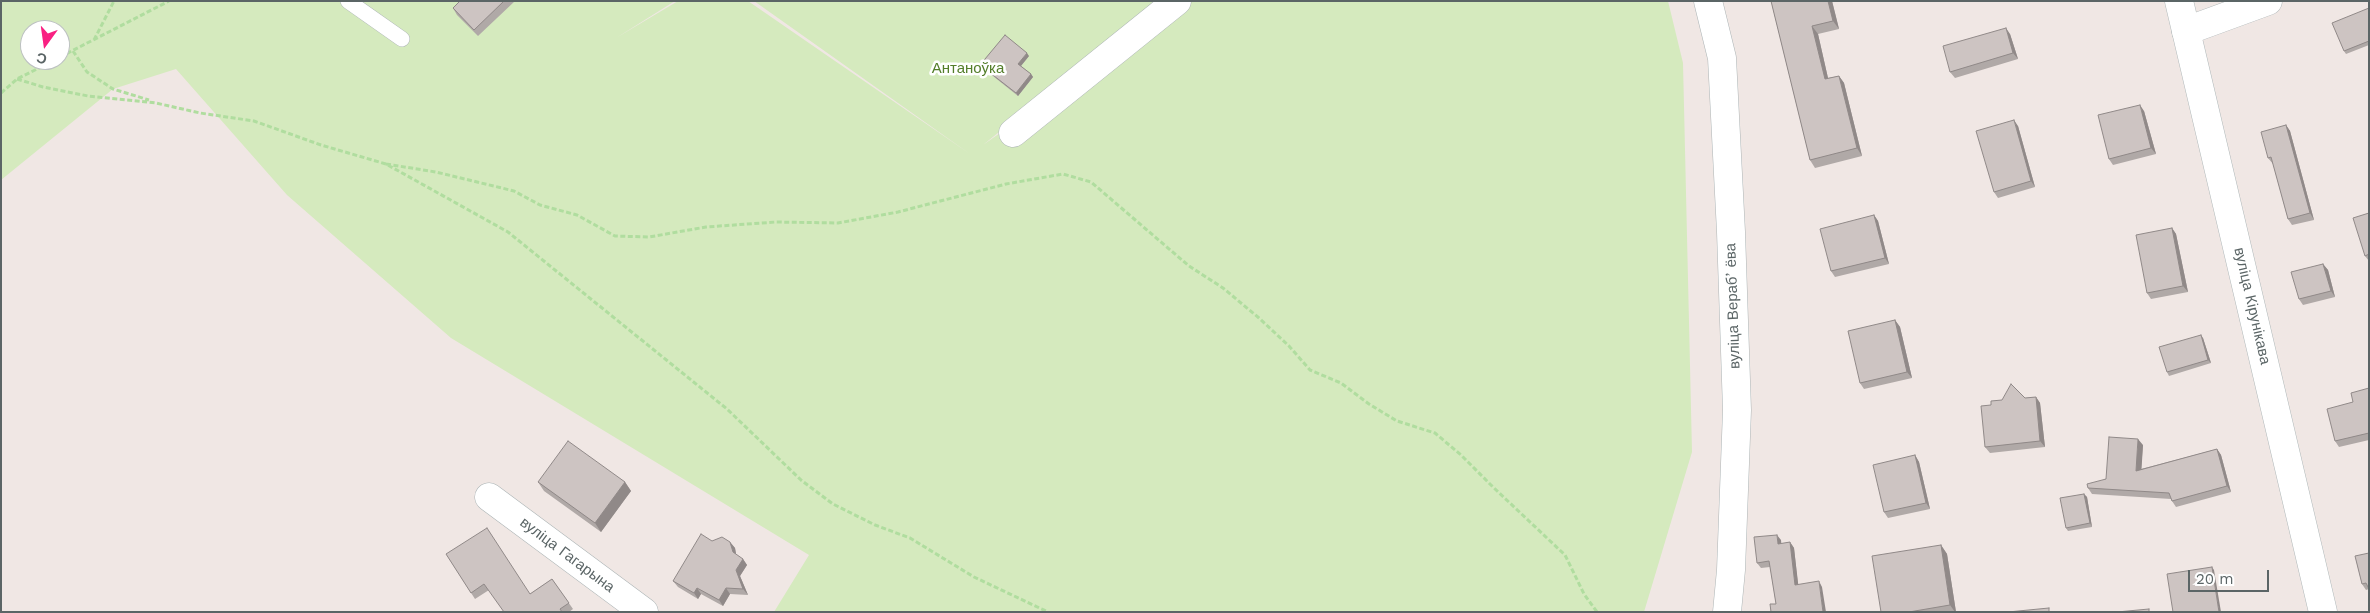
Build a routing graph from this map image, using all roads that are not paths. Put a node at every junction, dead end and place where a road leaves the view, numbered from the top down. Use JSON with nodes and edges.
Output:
{"nodes":[{"id":1,"x":348,"y":1,"type":"edge"},
{"id":2,"x":1177,"y":1,"type":"edge"},
{"id":3,"x":1708,"y":1,"type":"edge"},
{"id":4,"x":2179,"y":1,"type":"edge"},
{"id":5,"x":2268,"y":1,"type":"edge"},
{"id":6,"x":2186,"y":31,"type":"junction"},
{"id":7,"x":402,"y":39,"type":"dead end"},
{"id":8,"x":1013,"y":133,"type":"dead end"},
{"id":9,"x":490,"y":497,"type":"dead end"},
{"id":10,"x":644,"y":612,"type":"edge"},
{"id":11,"x":1727,"y":612,"type":"edge"},
{"id":12,"x":2323,"y":612,"type":"edge"}],
"edges":[{"from":1,"to":7,"type":"lane"},
{"from":2,"to":8,"type":"street"},
{"from":3,"to":11,"type":"street","name":"вуліца Верабʼёва"},
{"from":4,"to":6,"type":"street","name":"вуліца Кірунікава"},
{"from":5,"to":6,"type":"street"},
{"from":6,"to":12,"type":"street","name":"вуліца Кірунікава"},
{"from":9,"to":10,"type":"street","name":"вуліца Гагарына"}]}
